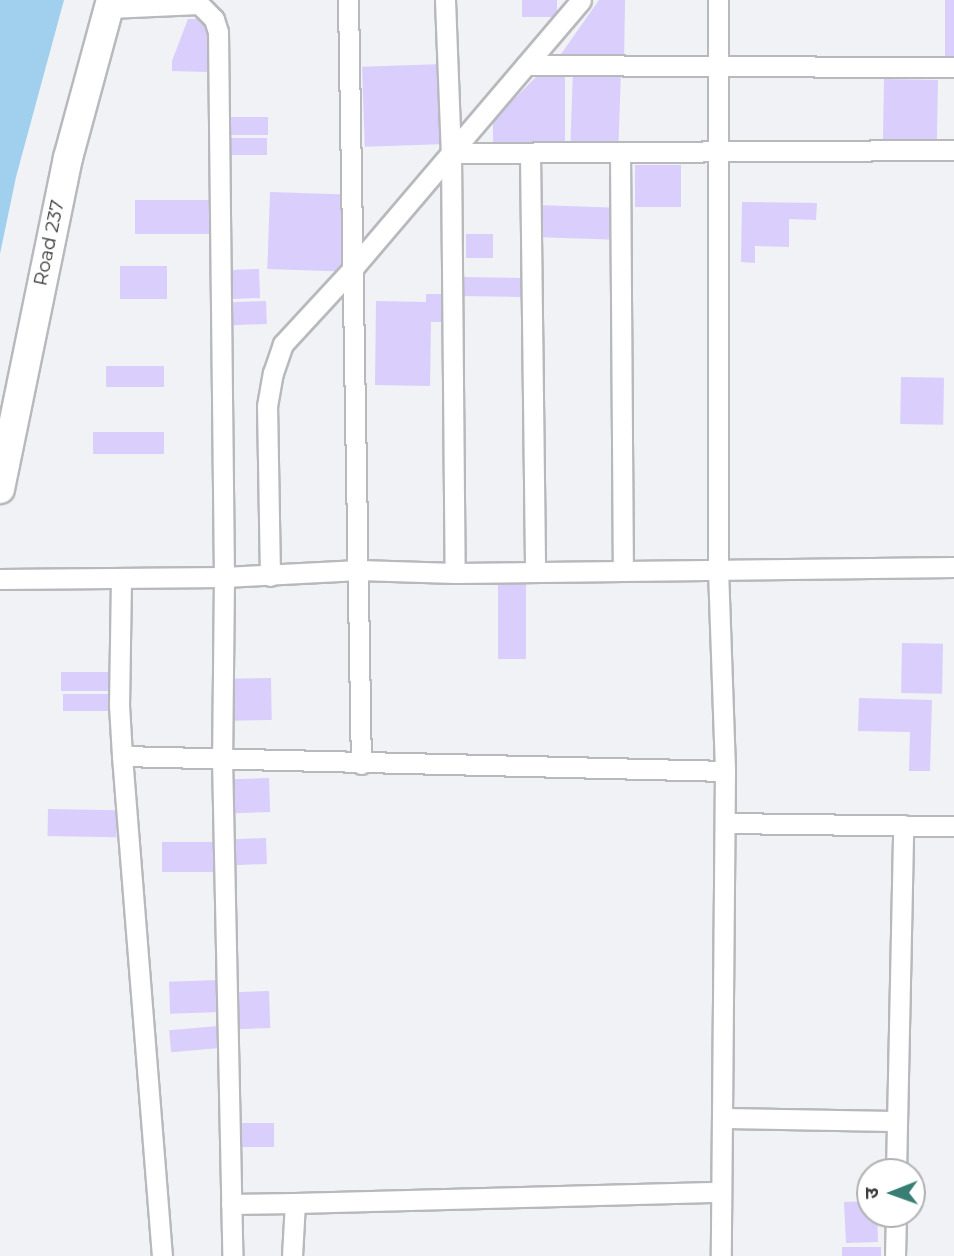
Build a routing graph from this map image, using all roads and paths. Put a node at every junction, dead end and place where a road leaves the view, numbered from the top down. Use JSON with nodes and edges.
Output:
{"nodes":[{"id":1,"x":348,"y":0,"type":"edge"},
{"id":2,"x":445,"y":0,"type":"edge"},
{"id":3,"x":581,"y":0,"type":"edge"},
{"id":4,"x":718,"y":0,"type":"edge"},
{"id":5,"x":110,"y":4,"type":"edge"},
{"id":6,"x":526,"y":65,"type":"junction"},
{"id":7,"x":717,"y":67,"type":"junction"},
{"id":8,"x":954,"y":67,"type":"edge"},
{"id":9,"x":954,"y":150,"type":"edge"},
{"id":10,"x":719,"y":151,"type":"junction"},
{"id":11,"x":620,"y":152,"type":"junction"},
{"id":12,"x":451,"y":153,"type":"junction"},
{"id":13,"x":530,"y":153,"type":"junction"},
{"id":14,"x":354,"y":267,"type":"junction"},
{"id":15,"x":0,"y":489,"type":"edge"},
{"id":16,"x":954,"y":567,"type":"edge"},
{"id":17,"x":719,"y":569,"type":"junction"},
{"id":18,"x":359,"y":570,"type":"junction"},
{"id":19,"x":623,"y":570,"type":"junction"},
{"id":20,"x":535,"y":572,"type":"junction"},
{"id":21,"x":455,"y":573,"type":"junction"},
{"id":22,"x":270,"y":576,"type":"junction"},
{"id":23,"x":224,"y":578,"type":"junction"},
{"id":24,"x":0,"y":579,"type":"edge"},
{"id":25,"x":121,"y":579,"type":"junction"},
{"id":26,"x":122,"y":756,"type":"junction"},
{"id":27,"x":222,"y":758,"type":"junction"},
{"id":28,"x":361,"y":764,"type":"junction"},
{"id":29,"x":725,"y":771,"type":"junction"},
{"id":30,"x":724,"y":823,"type":"junction"},
{"id":31,"x":903,"y":825,"type":"junction"},
{"id":32,"x":954,"y":825,"type":"edge"},
{"id":33,"x":722,"y":1118,"type":"junction"},
{"id":34,"x":897,"y":1121,"type":"junction"},
{"id":35,"x":896,"y":1158,"type":"edge"},
{"id":36,"x":721,"y":1192,"type":"junction"},
{"id":37,"x":295,"y":1203,"type":"junction"},
{"id":38,"x":231,"y":1204,"type":"junction"},
{"id":39,"x":896,"y":1228,"type":"edge"},
{"id":40,"x":162,"y":1256,"type":"edge"},
{"id":41,"x":232,"y":1256,"type":"edge"},
{"id":42,"x":292,"y":1256,"type":"edge"},
{"id":43,"x":721,"y":1256,"type":"edge"},
{"id":44,"x":895,"y":1256,"type":"edge"}],
"edges":[{"from":1,"to":14,"type":"street"},
{"from":2,"to":12,"type":"street"},
{"from":3,"to":6,"type":"street"},
{"from":4,"to":7,"type":"street"},
{"from":5,"to":15,"type":"street","name":"Road 237"},
{"from":5,"to":23,"type":"street"},
{"from":6,"to":7,"type":"street"},
{"from":6,"to":12,"type":"street"},
{"from":7,"to":8,"type":"street"},
{"from":7,"to":10,"type":"street"},
{"from":9,"to":10,"type":"street"},
{"from":10,"to":11,"type":"street"},
{"from":10,"to":17,"type":"street"},
{"from":11,"to":13,"type":"street"},
{"from":11,"to":19,"type":"street"},
{"from":12,"to":13,"type":"street"},
{"from":12,"to":14,"type":"street"},
{"from":12,"to":21,"type":"street"},
{"from":13,"to":20,"type":"street"},
{"from":14,"to":18,"type":"street"},
{"from":14,"to":22,"type":"street"},
{"from":16,"to":17,"type":"street"},
{"from":17,"to":19,"type":"street"},
{"from":17,"to":29,"type":"street"},
{"from":18,"to":21,"type":"street"},
{"from":18,"to":22,"type":"street"},
{"from":18,"to":28,"type":"street"},
{"from":19,"to":20,"type":"street"},
{"from":20,"to":21,"type":"street"},
{"from":22,"to":23,"type":"street"},
{"from":23,"to":25,"type":"street"},
{"from":23,"to":27,"type":"street"},
{"from":24,"to":25,"type":"street"},
{"from":25,"to":26,"type":"street"},
{"from":26,"to":27,"type":"street"},
{"from":26,"to":40,"type":"street"},
{"from":27,"to":28,"type":"street"},
{"from":27,"to":38,"type":"street"},
{"from":28,"to":29,"type":"street"},
{"from":29,"to":30,"type":"street"},
{"from":30,"to":31,"type":"street"},
{"from":30,"to":33,"type":"street"},
{"from":31,"to":32,"type":"street"},
{"from":31,"to":34,"type":"street"},
{"from":33,"to":34,"type":"street"},
{"from":33,"to":36,"type":"street"},
{"from":34,"to":35,"type":"street"},
{"from":36,"to":37,"type":"street"},
{"from":36,"to":43,"type":"street"},
{"from":37,"to":38,"type":"street"},
{"from":37,"to":42,"type":"street"},
{"from":38,"to":41,"type":"street"},
{"from":39,"to":44,"type":"street"}]}
